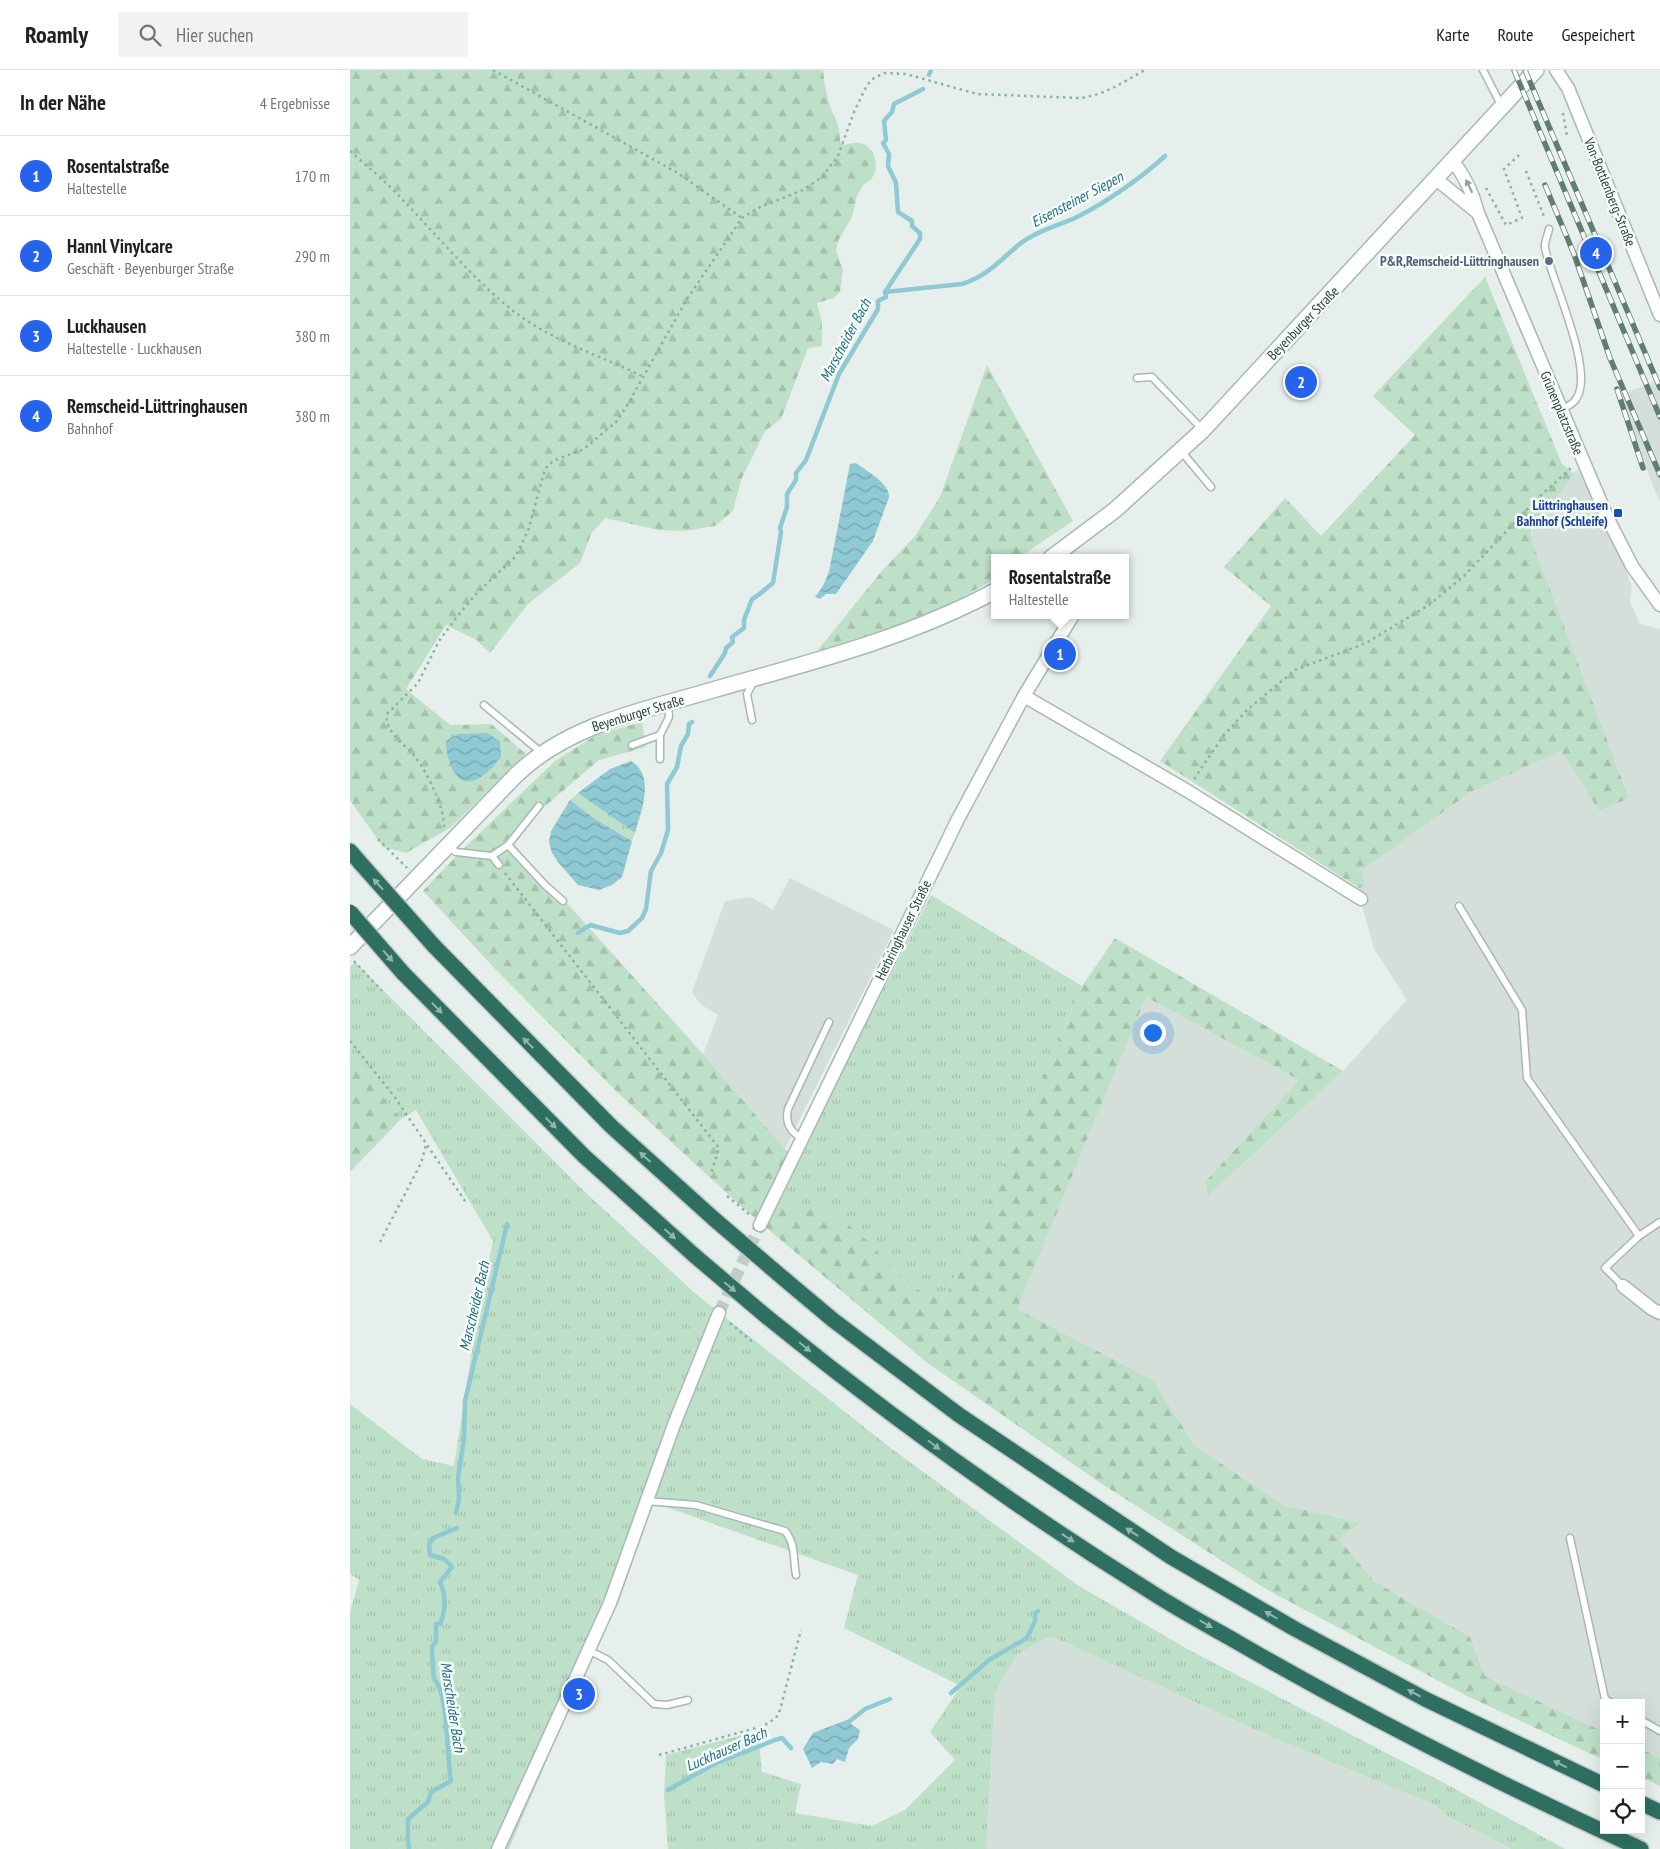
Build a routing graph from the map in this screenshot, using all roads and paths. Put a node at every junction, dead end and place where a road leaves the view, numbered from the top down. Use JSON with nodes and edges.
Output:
{"nodes":[{"id":1,"x":493,"y":70,"type":"edge"},
{"id":2,"x":1145,"y":70,"type":"edge"},
{"id":3,"x":1483,"y":70,"type":"edge"},
{"id":4,"x":1536,"y":70,"type":"edge"},
{"id":5,"x":1556,"y":70,"type":"edge"},
{"id":6,"x":1502,"y":107,"type":"junction"},
{"id":7,"x":1563,"y":119,"type":"dead end"},
{"id":8,"x":1567,"y":136,"type":"dead end"},
{"id":9,"x":350,"y":151,"type":"edge"},
{"id":10,"x":1519,"y":155,"type":"dead end"},
{"id":11,"x":1453,"y":162,"type":"junction"},
{"id":12,"x":1526,"y":171,"type":"dead end"},
{"id":13,"x":1436,"y":179,"type":"junction"},
{"id":14,"x":1485,"y":186,"type":"dead end"},
{"id":15,"x":1478,"y":214,"type":"junction"},
{"id":16,"x":742,"y":218,"type":"junction"},
{"id":17,"x":1549,"y":230,"type":"joint"},
{"id":18,"x":1660,"y":315,"type":"edge"},
{"id":19,"x":642,"y":376,"type":"junction"},
{"id":20,"x":1137,"y":378,"type":"dead end"},
{"id":21,"x":1561,"y":409,"type":"junction"},
{"id":22,"x":1203,"y":430,"type":"junction"},
{"id":23,"x":1181,"y":452,"type":"junction"},
{"id":24,"x":1582,"y":460,"type":"junction"},
{"id":25,"x":1211,"y":487,"type":"dead end"},
{"id":26,"x":1077,"y":554,"type":"edge"},
{"id":27,"x":991,"y":593,"type":"edge"},
{"id":28,"x":1660,"y":605,"type":"edge"},
{"id":29,"x":1062,"y":619,"type":"edge"},
{"id":30,"x":1071,"y":619,"type":"edge"},
{"id":31,"x":1058,"y":641,"type":"junction"},
{"id":32,"x":755,"y":678,"type":"junction"},
{"id":33,"x":1024,"y":696,"type":"junction"},
{"id":34,"x":668,"y":704,"type":"junction"},
{"id":35,"x":484,"y":705,"type":"dead end"},
{"id":36,"x":752,"y":720,"type":"dead end"},
{"id":37,"x":660,"y":734,"type":"junction"},
{"id":38,"x":632,"y":745,"type":"dead end"},
{"id":39,"x":542,"y":753,"type":"junction"},
{"id":40,"x":660,"y":759,"type":"dead end"},
{"id":41,"x":1186,"y":790,"type":"junction"},
{"id":42,"x":538,"y":806,"type":"dead end"},
{"id":43,"x":378,"y":839,"type":"dead end"},
{"id":44,"x":446,"y":839,"type":"junction"},
{"id":45,"x":508,"y":845,"type":"junction"},
{"id":46,"x":350,"y":851,"type":"edge"},
{"id":47,"x":492,"y":856,"type":"junction"},
{"id":48,"x":500,"y":867,"type":"joint"},
{"id":49,"x":406,"y":868,"type":"dead end"},
{"id":50,"x":1361,"y":899,"type":"dead end"},
{"id":51,"x":563,"y":901,"type":"dead end"},
{"id":52,"x":1459,"y":906,"type":"dead end"},
{"id":53,"x":350,"y":912,"type":"edge"},
{"id":54,"x":350,"y":947,"type":"edge"},
{"id":55,"x":355,"y":962,"type":"dead end"},
{"id":56,"x":382,"y":991,"type":"dead end"},
{"id":57,"x":829,"y":1022,"type":"dead end"},
{"id":58,"x":350,"y":1041,"type":"edge"},
{"id":59,"x":802,"y":1138,"type":"junction"},
{"id":60,"x":427,"y":1144,"type":"junction"},
{"id":61,"x":711,"y":1174,"type":"dead end"},
{"id":62,"x":727,"y":1196,"type":"dead end"},
{"id":63,"x":467,"y":1204,"type":"dead end"},
{"id":64,"x":757,"y":1222,"type":"joint"},
{"id":65,"x":1660,"y":1222,"type":"edge"},
{"id":66,"x":1639,"y":1236,"type":"junction"},
{"id":67,"x":380,"y":1242,"type":"dead end"},
{"id":68,"x":1623,"y":1286,"type":"joint"},
{"id":69,"x":1660,"y":1313,"type":"edge"},
{"id":70,"x":722,"y":1316,"type":"joint"},
{"id":71,"x":755,"y":1344,"type":"dead end"},
{"id":72,"x":646,"y":1501,"type":"junction"},
{"id":73,"x":1570,"y":1538,"type":"dead end"},
{"id":74,"x":796,"y":1575,"type":"dead end"},
{"id":75,"x":801,"y":1630,"type":"dead end"},
{"id":76,"x":588,"y":1650,"type":"junction"},
{"id":77,"x":1605,"y":1699,"type":"edge"},
{"id":78,"x":688,"y":1700,"type":"dead end"},
{"id":79,"x":1645,"y":1722,"type":"edge"},
{"id":80,"x":1660,"y":1731,"type":"edge"},
{"id":81,"x":659,"y":1755,"type":"dead end"},
{"id":82,"x":1600,"y":1783,"type":"edge"},
{"id":83,"x":1645,"y":1805,"type":"edge"},
{"id":84,"x":1660,"y":1812,"type":"edge"},
{"id":85,"x":498,"y":1849,"type":"edge"},
{"id":86,"x":1641,"y":1849,"type":"edge"}],
"edges":[{"from":1,"to":16,"type":"path"},
{"from":2,"to":16,"type":"path"},
{"from":3,"to":6,"type":"lane"},
{"from":4,"to":6,"type":"main road","name":"Beyenburger Straße"},
{"from":5,"to":18,"type":"street","name":"Von-Bottlenberg-Straße"},
{"from":6,"to":11,"type":"main road","name":"Beyenburger Straße"},
{"from":7,"to":8,"type":"path"},
{"from":9,"to":19,"type":"path"},
{"from":10,"to":14,"type":"path"},
{"from":11,"to":13,"type":"main road","name":"Beyenburger Straße"},
{"from":15,"to":11,"type":"street","name":"Grünenplatzstraße","one_way":true},
{"from":12,"to":17,"type":"path"},
{"from":13,"to":15,"type":"street","name":"Grünenplatzstraße"},
{"from":13,"to":22,"type":"main road","name":"Beyenburger Straße"},
{"from":15,"to":21,"type":"street","name":"Grünenplatzstraße"},
{"from":16,"to":19,"type":"path"},
{"from":17,"to":21,"type":"lane"},
{"from":19,"to":44,"type":"path"},
{"from":20,"to":22,"type":"lane"},
{"from":21,"to":24,"type":"street","name":"Grünenplatzstraße"},
{"from":22,"to":23,"type":"main road","name":"Beyenburger Straße"},
{"from":23,"to":25,"type":"lane"},
{"from":23,"to":26,"type":"main road","name":"Beyenburger Straße"},
{"from":24,"to":28,"type":"street","name":"Grünenplatzstraße"},
{"from":24,"to":41,"type":"path"},
{"from":27,"to":32,"type":"main road","name":"Beyenburger Straße"},
{"from":29,"to":31,"type":"street","name":"Herbringhauser Straße"},
{"from":30,"to":31,"type":"street","name":"Herbringhauser Straße"},
{"from":31,"to":33,"type":"street","name":"Herbringhauser Straße"},
{"from":32,"to":34,"type":"main road","name":"Beyenburger Straße"},
{"from":32,"to":36,"type":"lane"},
{"from":33,"to":41,"type":"street"},
{"from":33,"to":59,"type":"street","name":"Herbringhauser Straße"},
{"from":34,"to":37,"type":"lane"},
{"from":34,"to":39,"type":"main road","name":"Beyenburger Straße"},
{"from":35,"to":39,"type":"lane"},
{"from":37,"to":38,"type":"lane"},
{"from":37,"to":40,"type":"lane"},
{"from":39,"to":44,"type":"main road","name":"Beyenburger Straße"},
{"from":41,"to":50,"type":"street"},
{"from":42,"to":45,"type":"lane"},
{"from":43,"to":49,"type":"path"},
{"from":44,"to":47,"type":"lane"},
{"from":44,"to":54,"type":"main road","name":"Beyenburger Straße"},
{"from":45,"to":47,"type":"lane"},
{"from":45,"to":51,"type":"lane"},
{"from":82,"to":46,"type":"highway","one_way":true,"bridge":true},
{"from":47,"to":48,"type":"lane"},
{"from":48,"to":61,"type":"path"},
{"from":52,"to":66,"type":"lane"},
{"from":53,"to":86,"type":"highway","one_way":true,"bridge":true},
{"from":55,"to":56,"type":"path"},
{"from":57,"to":59,"type":"lane"},
{"from":58,"to":60,"type":"path"},
{"from":59,"to":64,"type":"street","name":"Herbringhauser Straße"},
{"from":60,"to":63,"type":"path"},
{"from":60,"to":67,"type":"path"},
{"from":62,"to":64,"type":"path"},
{"from":65,"to":66,"type":"lane"},
{"from":66,"to":68,"type":"lane"},
{"from":68,"to":69,"type":"street"},
{"from":70,"to":71,"type":"path"},
{"from":70,"to":72,"type":"street"},
{"from":72,"to":74,"type":"lane"},
{"from":72,"to":76,"type":"street"},
{"from":73,"to":77,"type":"lane"},
{"from":75,"to":81,"type":"path"},
{"from":76,"to":78,"type":"lane"},
{"from":76,"to":85,"type":"street"},
{"from":79,"to":80,"type":"lane"},
{"from":83,"to":84,"type":"highway"}]}
